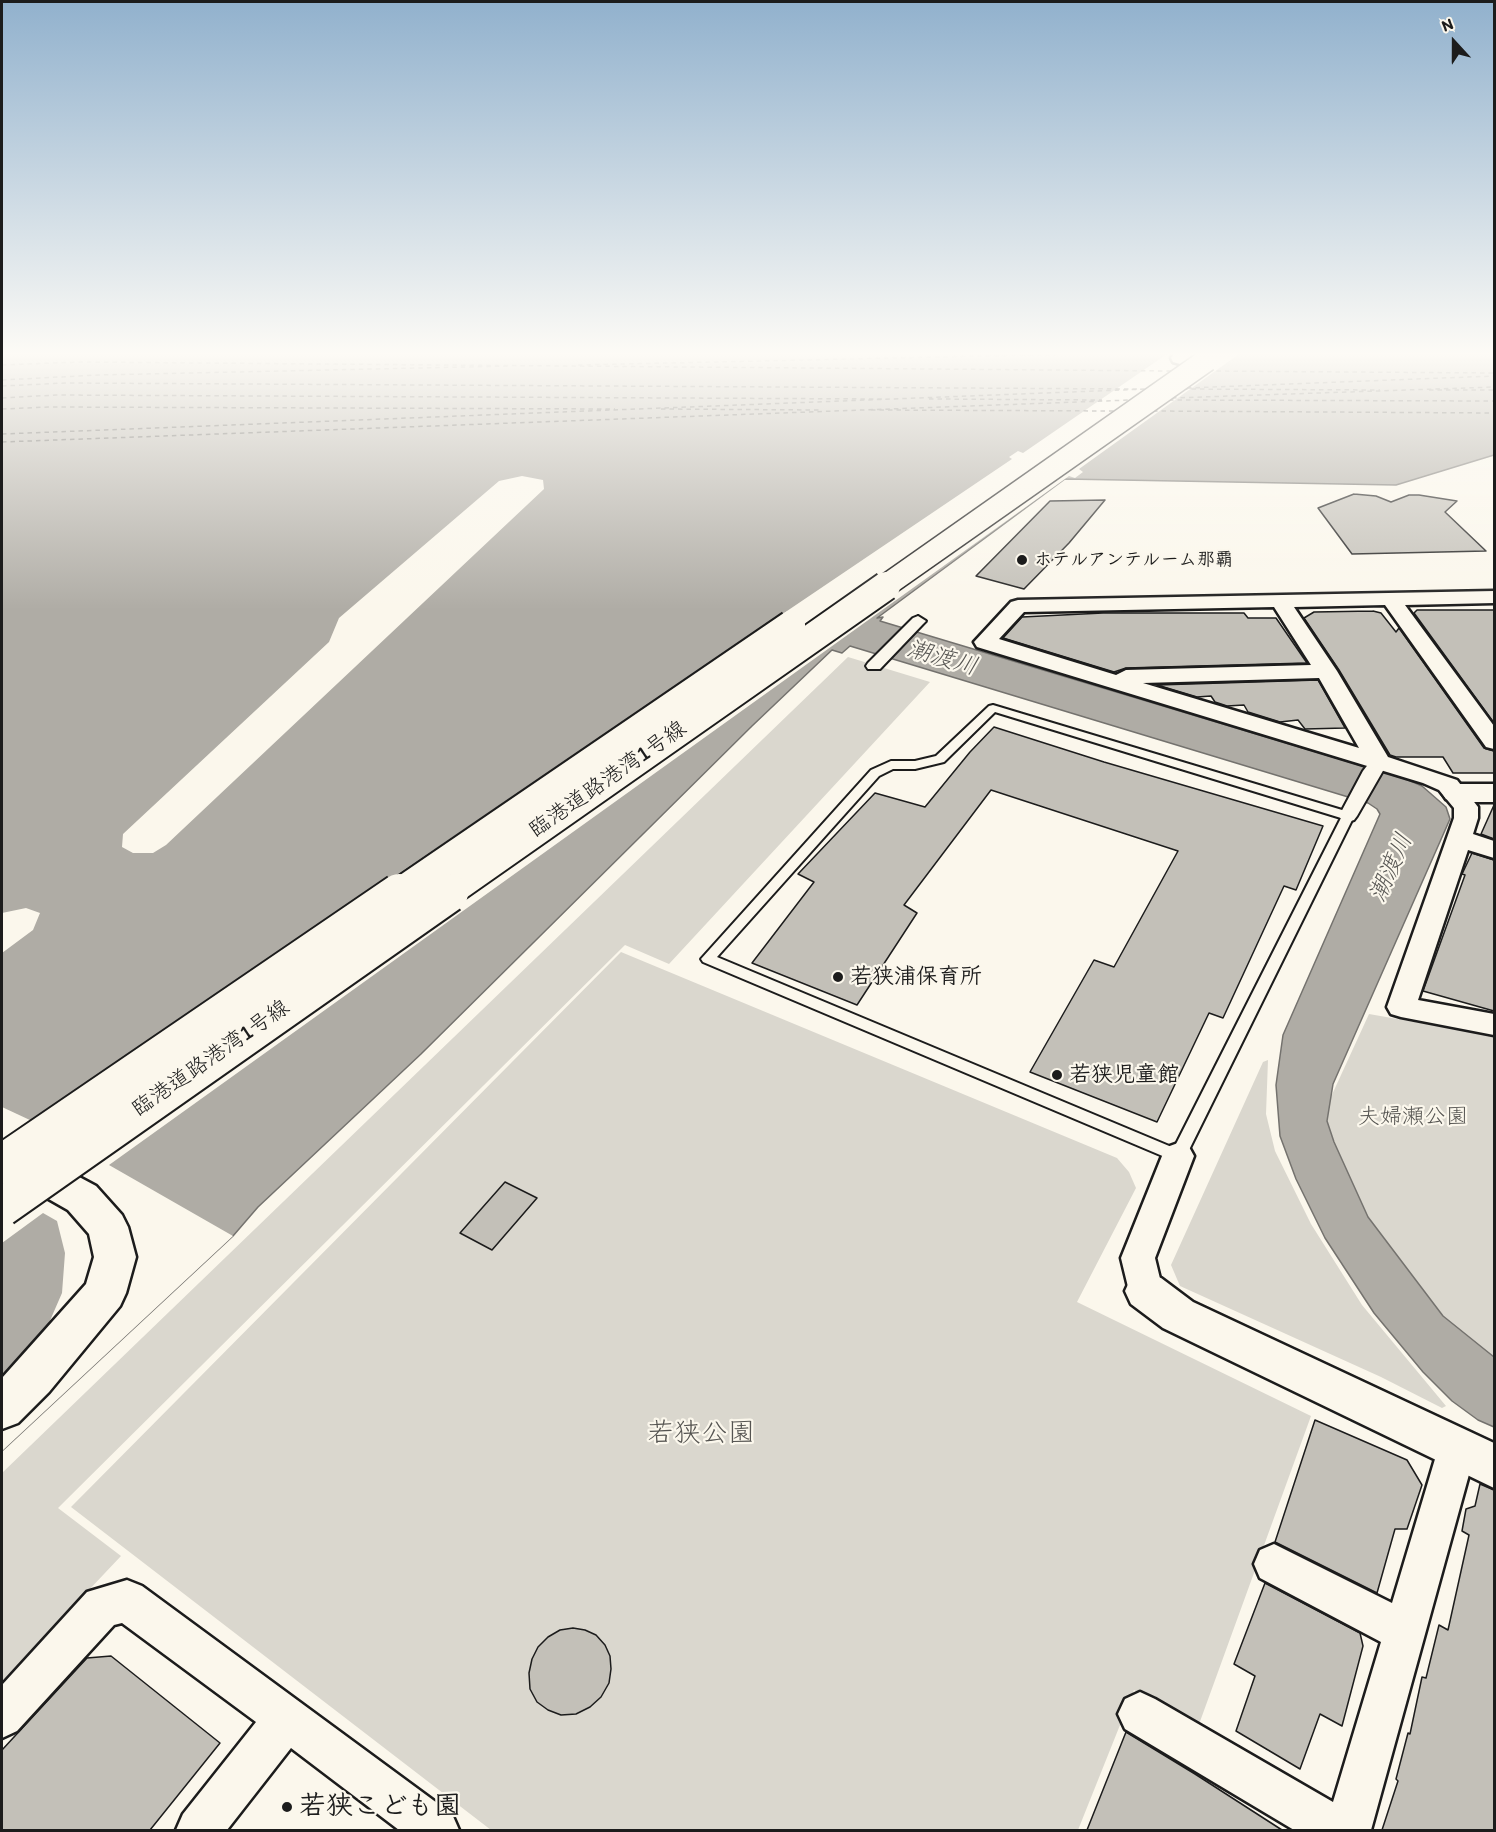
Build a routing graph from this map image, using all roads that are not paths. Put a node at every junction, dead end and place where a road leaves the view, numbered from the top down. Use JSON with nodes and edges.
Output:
{"nodes":[{"id":1,"x":1060,"y":439,"type":"edge"},
{"id":2,"x":1094,"y":439,"type":"edge"},
{"id":3,"x":1494,"y":597,"type":"edge"},
{"id":4,"x":1390,"y":598,"type":"junction"},
{"id":5,"x":1279,"y":600,"type":"junction"},
{"id":6,"x":918,"y":621,"type":"dead end"},
{"id":7,"x":874,"y":666,"type":"dead end"},
{"id":8,"x":1326,"y":671,"type":"junction"},
{"id":9,"x":1103,"y":678,"type":"junction"},
{"id":10,"x":1494,"y":742,"type":"edge"},
{"id":11,"x":1376,"y":767,"type":"junction"},
{"id":12,"x":1494,"y":793,"type":"edge"},
{"id":13,"x":1457,"y":794,"type":"junction"},
{"id":14,"x":1352,"y":809,"type":"junction"},
{"id":15,"x":1460,"y":838,"type":"junction"},
{"id":16,"x":1494,"y":850,"type":"edge"},
{"id":17,"x":1494,"y":1024,"type":"edge"},
{"id":18,"x":2,"y":1153,"type":"edge"},
{"id":19,"x":1178,"y":1156,"type":"junction"},
{"id":20,"x":2,"y":1164,"type":"edge"},
{"id":21,"x":2,"y":1207,"type":"edge"},
{"id":22,"x":1146,"y":1291,"type":"joint"},
{"id":23,"x":2,"y":1408,"type":"edge"},
{"id":24,"x":1476,"y":1458,"type":"edge"},
{"id":25,"x":1274,"y":1564,"type":"dead end"},
{"id":26,"x":1405,"y":1632,"type":"junction"},
{"id":27,"x":1140,"y":1714,"type":"dead end"},
{"id":28,"x":2,"y":1716,"type":"edge"},
{"id":29,"x":287,"y":1718,"type":"junction"},
{"id":30,"x":199,"y":1830,"type":"edge"},
{"id":31,"x":436,"y":1830,"type":"edge"},
{"id":32,"x":1337,"y":1830,"type":"edge"},
{"id":33,"x":1348,"y":1830,"type":"edge"}],
"edges":[{"from":1,"to":20,"type":"street","name":"臨港道路港湾1号線","bridge":true},
{"from":2,"to":21,"type":"street","name":"臨港道路港湾1号線","bridge":true},
{"from":3,"to":4,"type":"street"},
{"from":4,"to":5,"type":"street"},
{"from":4,"to":10,"type":"street"},
{"from":5,"to":8,"type":"street"},
{"from":5,"to":9,"type":"street"},
{"from":6,"to":7,"type":"street"},
{"from":8,"to":9,"type":"street"},
{"from":8,"to":11,"type":"street"},
{"from":9,"to":11,"type":"street"},
{"from":11,"to":13,"type":"street"},
{"from":11,"to":14,"type":"street"},
{"from":12,"to":13,"type":"street"},
{"from":13,"to":15,"type":"street"},
{"from":14,"to":19,"type":"lane"},
{"from":14,"to":19,"type":"lane"},
{"from":15,"to":16,"type":"street"},
{"from":15,"to":17,"type":"street"},
{"from":18,"to":23,"type":"street","bridge":true},
{"from":19,"to":22,"type":"street"},
{"from":22,"to":24,"type":"street"},
{"from":24,"to":26,"type":"street"},
{"from":25,"to":26,"type":"street"},
{"from":26,"to":33,"type":"street"},
{"from":27,"to":32,"type":"street"},
{"from":28,"to":29,"type":"street"},
{"from":29,"to":30,"type":"street"},
{"from":29,"to":31,"type":"street"}]}
